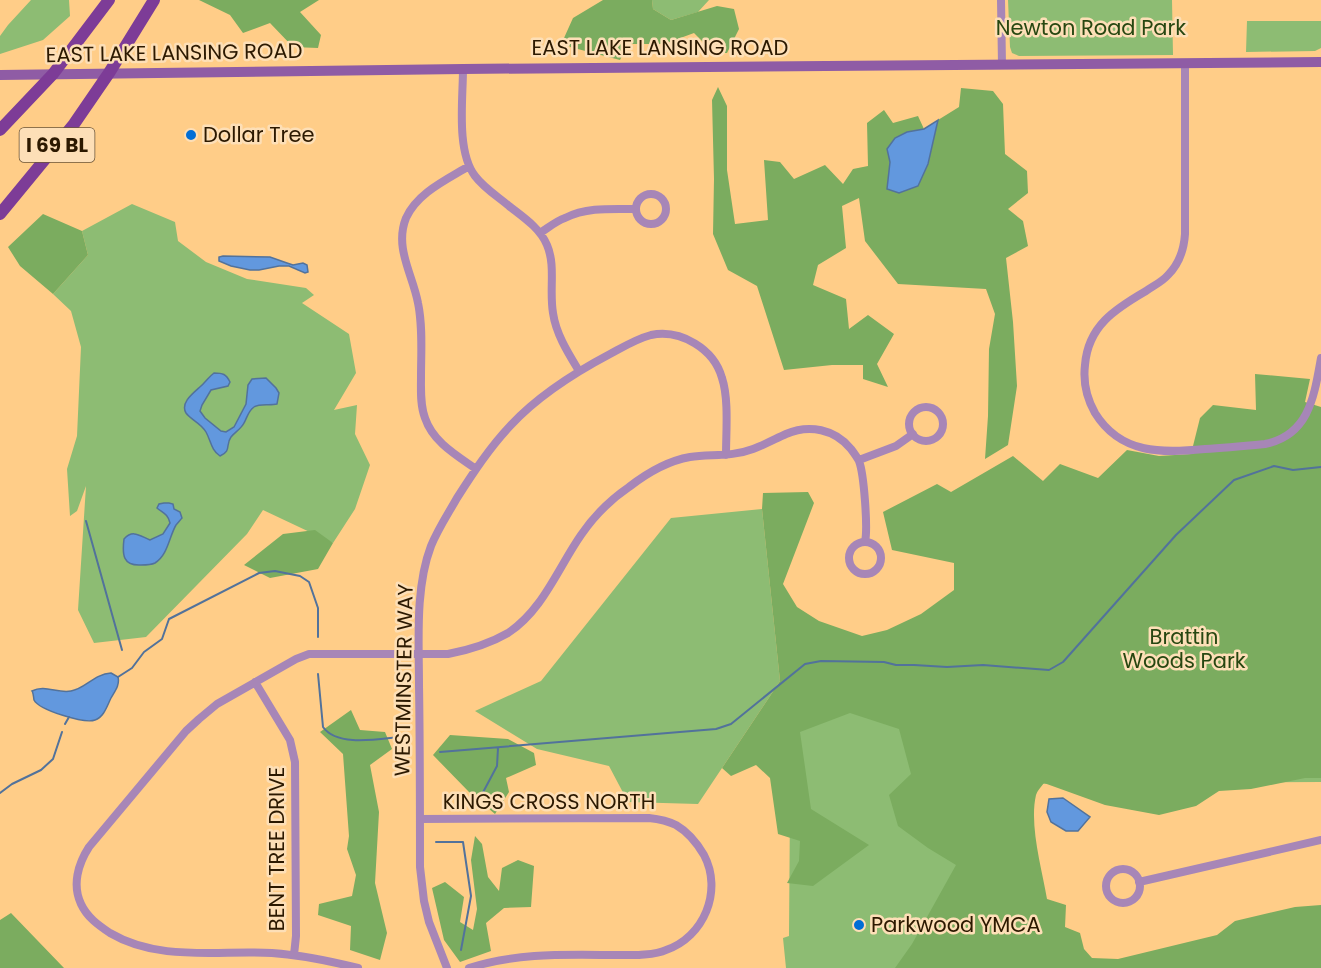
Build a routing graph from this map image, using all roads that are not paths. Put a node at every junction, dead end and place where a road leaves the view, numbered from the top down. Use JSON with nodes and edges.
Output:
{"nodes":[{"id":1,"x":109,"y":0,"type":"edge"},
{"id":2,"x":154,"y":0,"type":"edge"},
{"id":3,"x":1001,"y":0,"type":"edge"},
{"id":4,"x":1321,"y":62,"type":"edge"},
{"id":5,"x":1185,"y":64,"type":"junction"},
{"id":6,"x":1002,"y":65,"type":"junction"},
{"id":7,"x":463,"y":69,"type":"junction"},
{"id":8,"x":109,"y":73,"type":"junction"},
{"id":9,"x":53,"y":74,"type":"junction"},
{"id":10,"x":0,"y":75,"type":"edge"},
{"id":11,"x":0,"y":130,"type":"edge"},
{"id":12,"x":469,"y":166,"type":"junction"},
{"id":13,"x":636,"y":209,"type":"junction"},
{"id":14,"x":0,"y":214,"type":"edge"},
{"id":15,"x":540,"y":233,"type":"junction"},
{"id":16,"x":1321,"y":358,"type":"edge"},
{"id":17,"x":579,"y":371,"type":"junction"},
{"id":18,"x":913,"y":434,"type":"junction"},
{"id":19,"x":726,"y":455,"type":"junction"},
{"id":20,"x":859,"y":460,"type":"junction"},
{"id":21,"x":476,"y":469,"type":"junction"},
{"id":22,"x":865,"y":542,"type":"junction"},
{"id":23,"x":419,"y":654,"type":"junction"},
{"id":24,"x":255,"y":682,"type":"junction"},
{"id":25,"x":420,"y":819,"type":"junction"},
{"id":26,"x":1321,"y":840,"type":"edge"},
{"id":27,"x":1139,"y":882,"type":"junction"},
{"id":28,"x":294,"y":955,"type":"junction"},
{"id":29,"x":358,"y":968,"type":"edge"},
{"id":30,"x":447,"y":968,"type":"edge"},
{"id":31,"x":469,"y":968,"type":"edge"}],
"edges":[{"from":1,"to":9,"type":"main road","number":"I 69 BL"},
{"from":2,"to":8,"type":"main road","number":"I 69 BL"},
{"from":3,"to":6,"type":"street"},
{"from":4,"to":5,"type":"street","name":"EAST LAKE LANSING ROAD"},
{"from":5,"to":6,"type":"street","name":"EAST LAKE LANSING ROAD"},
{"from":5,"to":16,"type":"street"},
{"from":6,"to":7,"type":"street","name":"EAST LAKE LANSING ROAD"},
{"from":7,"to":8,"type":"street","name":"EAST LAKE LANSING ROAD"},
{"from":7,"to":12,"type":"street"},
{"from":8,"to":9,"type":"street","name":"EAST LAKE LANSING ROAD"},
{"from":8,"to":14,"type":"main road","number":"I 69 BL"},
{"from":9,"to":10,"type":"street","name":"EAST LAKE LANSING ROAD"},
{"from":9,"to":11,"type":"main road","number":"I 69 BL"},
{"from":12,"to":15,"type":"street"},
{"from":12,"to":21,"type":"street"},
{"from":13,"to":13,"type":"street"},
{"from":13,"to":15,"type":"street"},
{"from":15,"to":17,"type":"street"},
{"from":17,"to":19,"type":"street","name":"WESTMINSTER WAY"},
{"from":17,"to":21,"type":"street","name":"WESTMINSTER WAY"},
{"from":18,"to":18,"type":"street"},
{"from":18,"to":20,"type":"street"},
{"from":19,"to":20,"type":"street"},
{"from":19,"to":23,"type":"street"},
{"from":20,"to":22,"type":"street"},
{"from":21,"to":23,"type":"street","name":"WESTMINSTER WAY"},
{"from":22,"to":22,"type":"street"},
{"from":23,"to":24,"type":"street"},
{"from":23,"to":25,"type":"street","name":"WESTMINSTER WAY"},
{"from":24,"to":28,"type":"street","name":"BENT TREE DRIVE"},
{"from":24,"to":28,"type":"street"},
{"from":25,"to":30,"type":"street","name":"WESTMINSTER WAY"},
{"from":25,"to":31,"type":"street","name":"KINGS CROSS NORTH"},
{"from":26,"to":27,"type":"street"},
{"from":27,"to":27,"type":"street"},
{"from":28,"to":29,"type":"street"}]}
